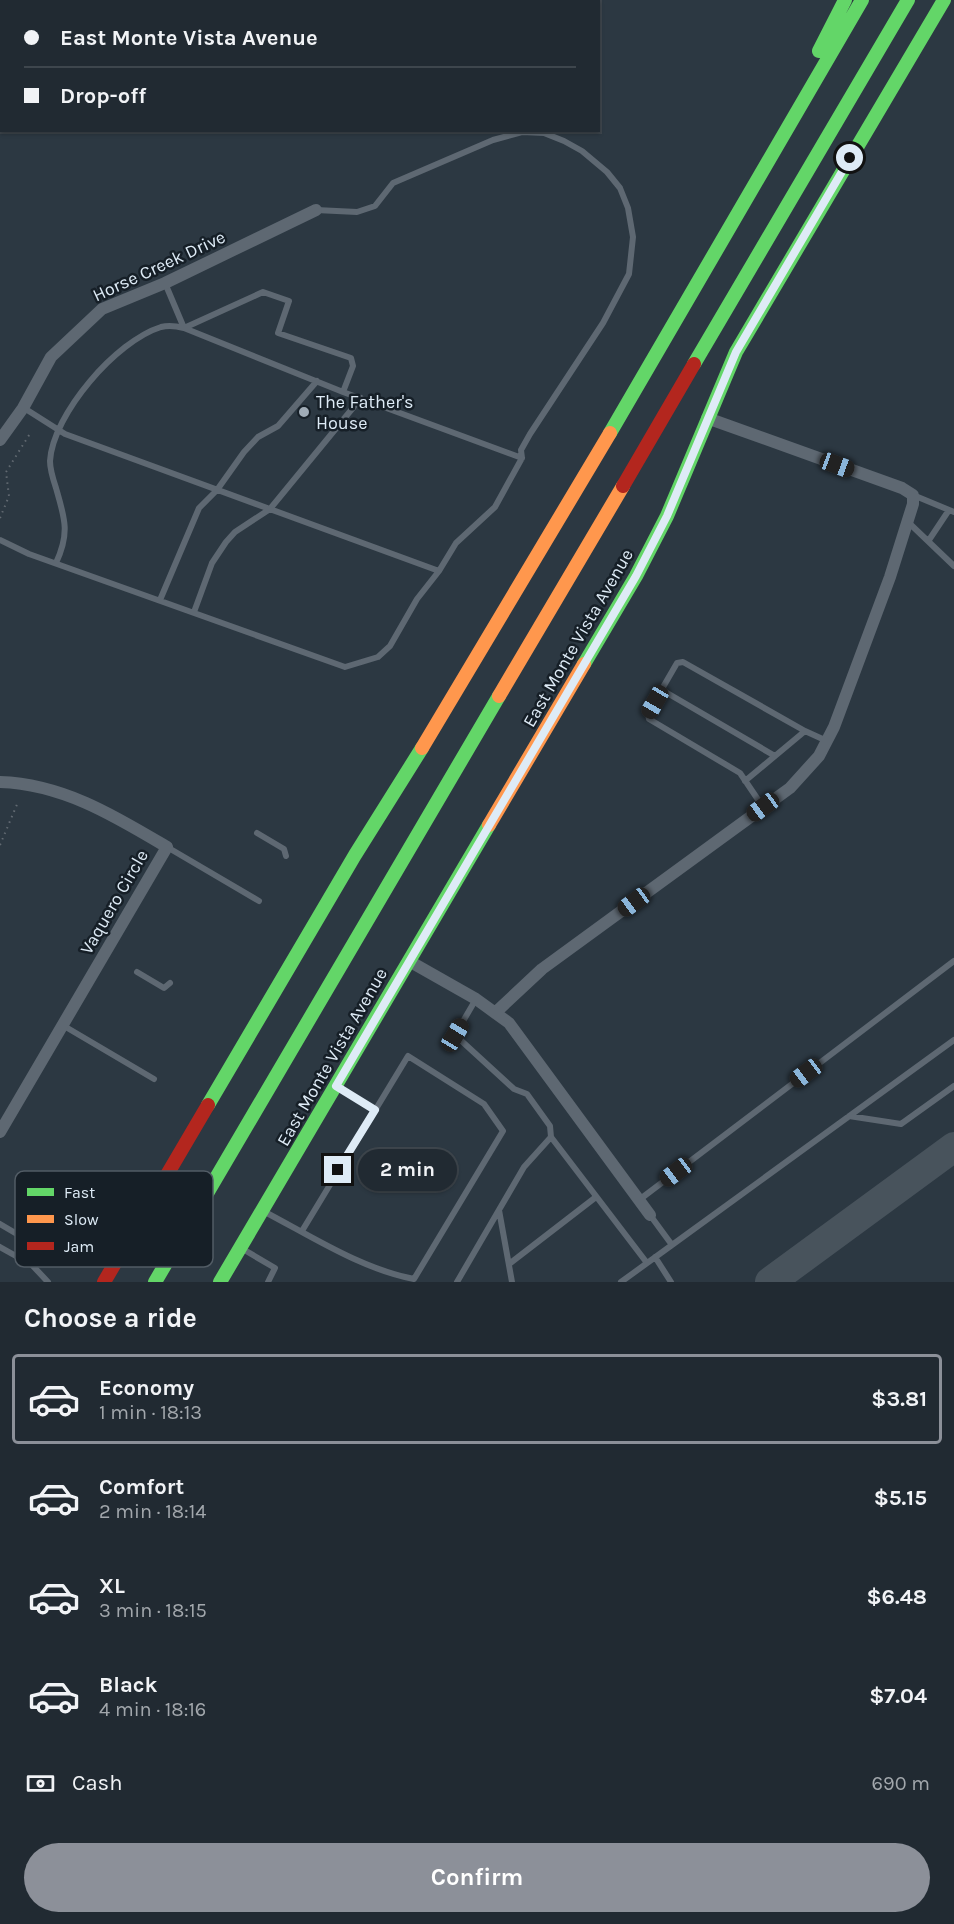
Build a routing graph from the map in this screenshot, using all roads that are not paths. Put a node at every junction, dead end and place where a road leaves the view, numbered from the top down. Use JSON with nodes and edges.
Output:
{"nodes":[{"id":1,"x":845,"y":0,"type":"edge"},
{"id":2,"x":862,"y":0,"type":"edge"},
{"id":3,"x":908,"y":0,"type":"edge"},
{"id":4,"x":944,"y":0,"type":"edge"},
{"id":5,"x":771,"y":161,"type":"junction"},
{"id":6,"x":316,"y":210,"type":"joint"},
{"id":7,"x":165,"y":284,"type":"junction"},
{"id":8,"x":184,"y":328,"type":"junction"},
{"id":9,"x":317,"y":381,"type":"junction"},
{"id":10,"x":343,"y":392,"type":"junction"},
{"id":11,"x":361,"y":398,"type":"junction"},
{"id":12,"x":23,"y":408,"type":"junction"},
{"id":13,"x":707,"y":418,"type":"junction"},
{"id":14,"x":60,"y":431,"type":"junction"},
{"id":15,"x":0,"y":441,"type":"edge"},
{"id":16,"x":522,"y":458,"type":"junction"},
{"id":17,"x":217,"y":490,"type":"junction"},
{"id":18,"x":913,"y":495,"type":"junction"},
{"id":19,"x":270,"y":509,"type":"junction"},
{"id":20,"x":951,"y":511,"type":"edge"},
{"id":21,"x":908,"y":521,"type":"junction"},
{"id":22,"x":0,"y":540,"type":"edge"},
{"id":23,"x":928,"y":540,"type":"junction"},
{"id":24,"x":56,"y":563,"type":"junction"},
{"id":25,"x":954,"y":566,"type":"edge"},
{"id":26,"x":439,"y":571,"type":"junction"},
{"id":27,"x":160,"y":600,"type":"junction"},
{"id":28,"x":194,"y":612,"type":"junction"},
{"id":29,"x":662,"y":690,"type":"junction"},
{"id":30,"x":805,"y":731,"type":"junction"},
{"id":31,"x":827,"y":741,"type":"junction"},
{"id":32,"x":775,"y":756,"type":"junction"},
{"id":33,"x":746,"y":781,"type":"junction"},
{"id":34,"x":0,"y":782,"type":"edge"},
{"id":35,"x":763,"y":807,"type":"junction"},
{"id":36,"x":257,"y":833,"type":"dead end"},
{"id":37,"x":167,"y":847,"type":"junction"},
{"id":38,"x":286,"y":856,"type":"dead end"},
{"id":39,"x":258,"y":901,"type":"dead end"},
{"id":40,"x":409,"y":961,"type":"junction"},
{"id":41,"x":954,"y":961,"type":"edge"},
{"id":42,"x":137,"y":972,"type":"dead end"},
{"id":43,"x":170,"y":983,"type":"dead end"},
{"id":44,"x":476,"y":999,"type":"junction"},
{"id":45,"x":495,"y":1013,"type":"junction"},
{"id":46,"x":64,"y":1026,"type":"junction"},
{"id":47,"x":954,"y":1040,"type":"edge"},
{"id":48,"x":154,"y":1079,"type":"dead end"},
{"id":49,"x":336,"y":1086,"type":"junction"},
{"id":50,"x":954,"y":1086,"type":"edge"},
{"id":51,"x":375,"y":1110,"type":"junction"},
{"id":52,"x":849,"y":1116,"type":"junction"},
{"id":53,"x":0,"y":1132,"type":"edge"},
{"id":54,"x":551,"y":1137,"type":"junction"},
{"id":55,"x":169,"y":1171,"type":"edge"},
{"id":56,"x":213,"y":1183,"type":"edge"},
{"id":57,"x":596,"y":1197,"type":"junction"},
{"id":58,"x":639,"y":1200,"type":"junction"},
{"id":59,"x":499,"y":1210,"type":"junction"},
{"id":60,"x":262,"y":1211,"type":"junction"},
{"id":61,"x":650,"y":1215,"type":"joint"},
{"id":62,"x":0,"y":1224,"type":"edge"},
{"id":63,"x":302,"y":1231,"type":"junction"},
{"id":64,"x":15,"y":1233,"type":"edge"},
{"id":65,"x":672,"y":1245,"type":"junction"},
{"id":66,"x":0,"y":1247,"type":"edge"},
{"id":67,"x":240,"y":1247,"type":"junction"},
{"id":68,"x":15,"y":1255,"type":"edge"},
{"id":69,"x":655,"y":1257,"type":"junction"},
{"id":70,"x":647,"y":1263,"type":"junction"},
{"id":71,"x":508,"y":1264,"type":"junction"},
{"id":72,"x":34,"y":1267,"type":"edge"},
{"id":73,"x":113,"y":1267,"type":"edge"},
{"id":74,"x":164,"y":1267,"type":"edge"},
{"id":75,"x":48,"y":1282,"type":"edge"},
{"id":76,"x":104,"y":1282,"type":"edge"},
{"id":77,"x":155,"y":1282,"type":"edge"},
{"id":78,"x":220,"y":1282,"type":"edge"},
{"id":79,"x":268,"y":1282,"type":"edge"},
{"id":80,"x":457,"y":1282,"type":"edge"},
{"id":81,"x":512,"y":1282,"type":"edge"},
{"id":82,"x":621,"y":1282,"type":"edge"},
{"id":83,"x":671,"y":1282,"type":"edge"}],
"edges":[{"from":1,"to":5,"type":"main road"},
{"from":2,"to":5,"type":"main road"},
{"from":3,"to":56,"type":"main road"},
{"from":4,"to":13,"type":"main road","name":"East Monte Vista Avenue"},
{"from":5,"to":55,"type":"main road"},
{"from":6,"to":7,"type":"street","name":"Horse Creek Drive"},
{"from":6,"to":16,"type":"lane"},
{"from":7,"to":8,"type":"lane"},
{"from":7,"to":12,"type":"street","name":"Horse Creek Drive"},
{"from":8,"to":9,"type":"lane"},
{"from":8,"to":10,"type":"lane"},
{"from":8,"to":14,"type":"lane"},
{"from":9,"to":10,"type":"lane"},
{"from":9,"to":17,"type":"lane"},
{"from":10,"to":11,"type":"lane"},
{"from":11,"to":16,"type":"lane"},
{"from":11,"to":19,"type":"lane"},
{"from":12,"to":14,"type":"lane"},
{"from":12,"to":15,"type":"street","name":"Horse Creek Drive"},
{"from":13,"to":18,"type":"street"},
{"from":13,"to":40,"type":"main road","name":"East Monte Vista Avenue"},
{"from":14,"to":17,"type":"lane"},
{"from":14,"to":24,"type":"lane"},
{"from":16,"to":26,"type":"lane"},
{"from":17,"to":19,"type":"lane"},
{"from":17,"to":27,"type":"lane"},
{"from":18,"to":20,"type":"lane"},
{"from":18,"to":21,"type":"street"},
{"from":19,"to":26,"type":"lane"},
{"from":19,"to":28,"type":"lane"},
{"from":20,"to":23,"type":"lane"},
{"from":21,"to":23,"type":"lane"},
{"from":21,"to":31,"type":"street"},
{"from":22,"to":24,"type":"lane"},
{"from":23,"to":25,"type":"lane"},
{"from":24,"to":27,"type":"lane"},
{"from":26,"to":28,"type":"lane"},
{"from":27,"to":28,"type":"lane"},
{"from":29,"to":30,"type":"lane"},
{"from":29,"to":32,"type":"lane"},
{"from":29,"to":33,"type":"lane"},
{"from":30,"to":31,"type":"lane"},
{"from":30,"to":32,"type":"lane"},
{"from":31,"to":35,"type":"street"},
{"from":32,"to":33,"type":"lane"},
{"from":33,"to":35,"type":"lane"},
{"from":34,"to":37,"type":"street","name":"Vaquero Circle"},
{"from":35,"to":45,"type":"street"},
{"from":36,"to":38,"type":"lane"},
{"from":37,"to":39,"type":"lane"},
{"from":37,"to":46,"type":"street","name":"Vaquero Circle"},
{"from":40,"to":44,"type":"street"},
{"from":40,"to":49,"type":"main road","name":"East Monte Vista Avenue"},
{"from":41,"to":58,"type":"lane"},
{"from":42,"to":43,"type":"lane"},
{"from":44,"to":45,"type":"street"},
{"from":44,"to":54,"type":"lane"},
{"from":45,"to":58,"type":"street"},
{"from":46,"to":48,"type":"lane"},
{"from":46,"to":53,"type":"street","name":"Vaquero Circle"},
{"from":47,"to":52,"type":"lane"},
{"from":49,"to":51,"type":"lane"},
{"from":49,"to":60,"type":"main road","name":"East Monte Vista Avenue"},
{"from":50,"to":52,"type":"lane"},
{"from":51,"to":63,"type":"lane"},
{"from":51,"to":63,"type":"lane"},
{"from":52,"to":65,"type":"lane"},
{"from":54,"to":57,"type":"lane"},
{"from":54,"to":59,"type":"lane"},
{"from":57,"to":70,"type":"lane"},
{"from":57,"to":71,"type":"lane"},
{"from":58,"to":61,"type":"street"},
{"from":59,"to":71,"type":"lane"},
{"from":59,"to":80,"type":"lane"},
{"from":60,"to":63,"type":"lane"},
{"from":60,"to":67,"type":"main road","name":"East Monte Vista Avenue"},
{"from":61,"to":65,"type":"lane"},
{"from":62,"to":64,"type":"lane"},
{"from":65,"to":69,"type":"lane"},
{"from":66,"to":68,"type":"lane"},
{"from":67,"to":78,"type":"main road","name":"East Monte Vista Avenue"},
{"from":67,"to":79,"type":"lane"},
{"from":69,"to":70,"type":"lane"},
{"from":69,"to":83,"type":"lane"},
{"from":70,"to":82,"type":"lane"},
{"from":71,"to":81,"type":"lane"},
{"from":72,"to":75,"type":"lane"},
{"from":73,"to":76,"type":"main road"},
{"from":74,"to":77,"type":"main road"}]}
